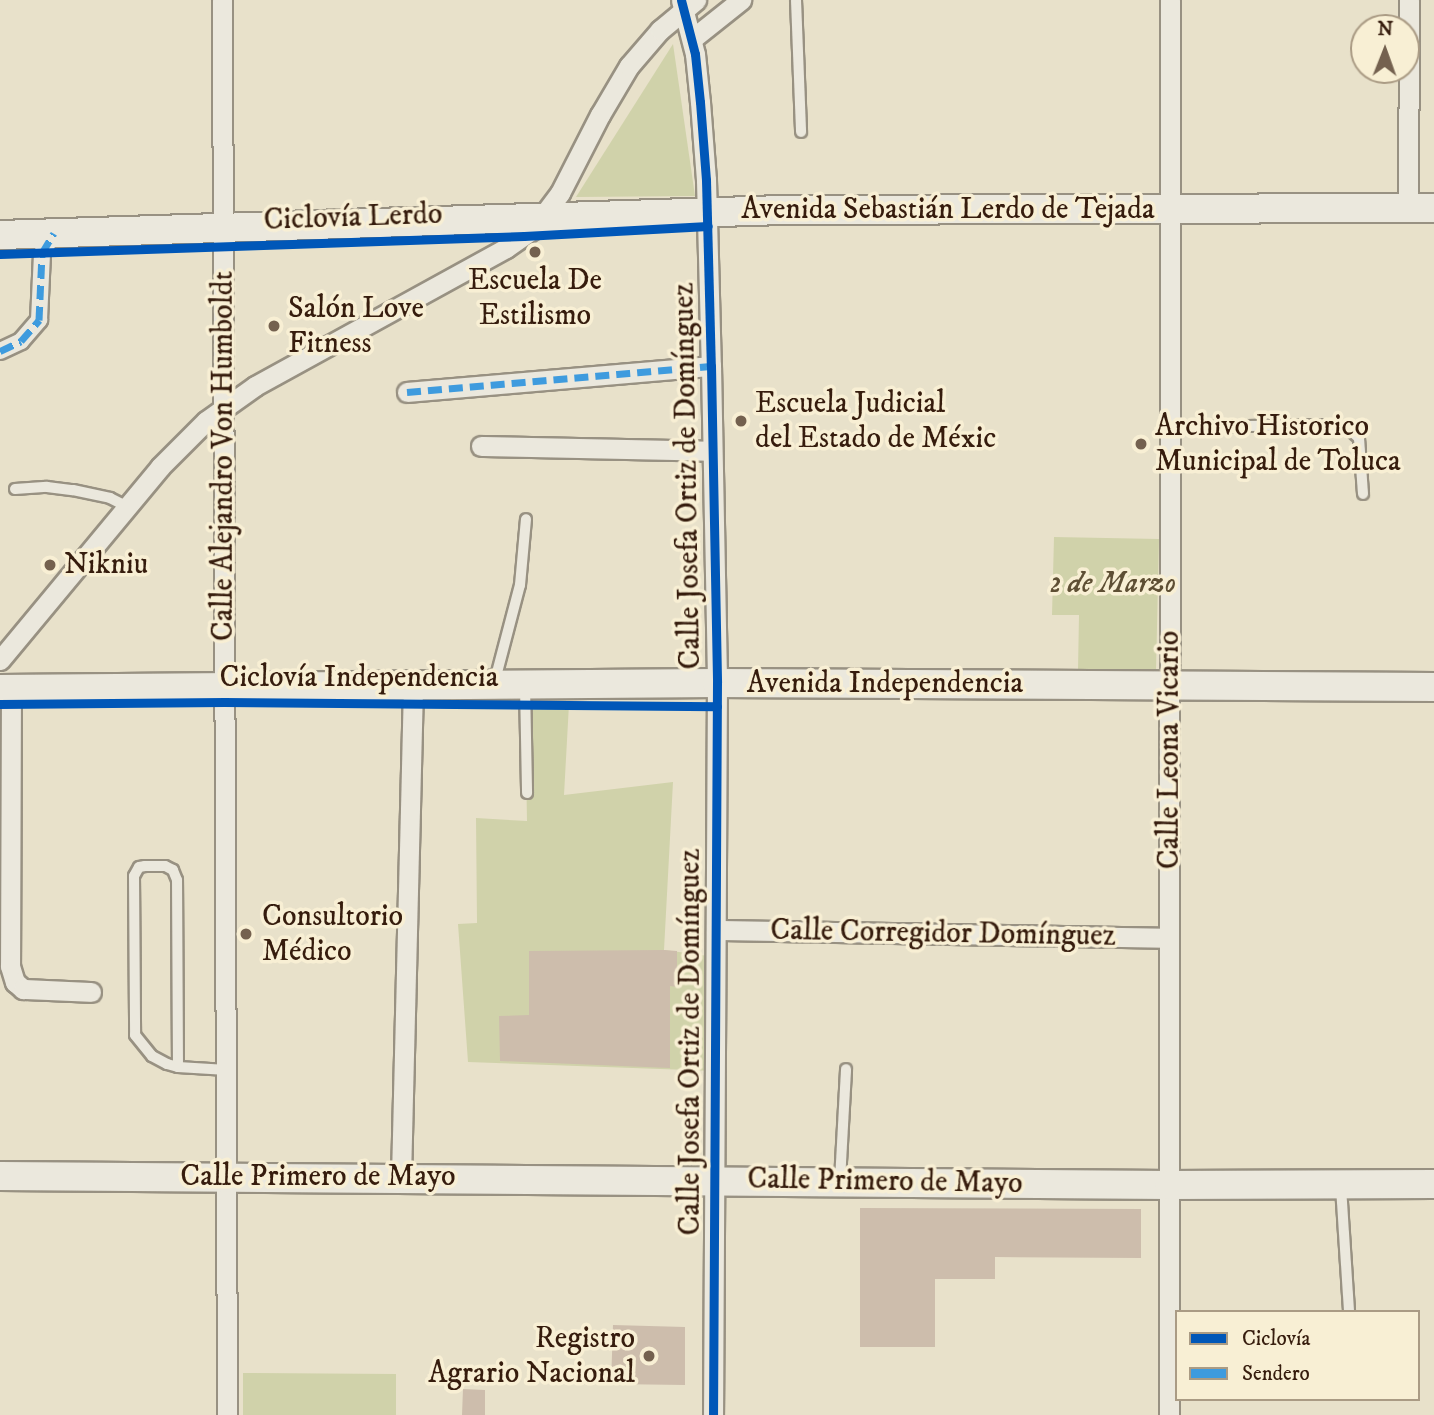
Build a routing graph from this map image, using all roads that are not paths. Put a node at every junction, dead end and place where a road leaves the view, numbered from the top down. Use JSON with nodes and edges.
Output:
{"nodes":[{"id":1,"x":222,"y":0,"type":"edge"},
{"id":2,"x":741,"y":0,"type":"edge"},
{"id":3,"x":796,"y":0,"type":"edge"},
{"id":4,"x":1170,"y":0,"type":"edge"},
{"id":5,"x":1409,"y":0,"type":"edge"},
{"id":6,"x":686,"y":3,"type":"edge"},
{"id":7,"x":692,"y":39,"type":"junction"},
{"id":8,"x":801,"y":132,"type":"dead end"},
{"id":9,"x":1170,"y":208,"type":"junction"},
{"id":10,"x":1421,"y":208,"type":"edge"},
{"id":11,"x":707,"y":212,"type":"junction"},
{"id":12,"x":542,"y":219,"type":"junction"},
{"id":13,"x":223,"y":228,"type":"junction"},
{"id":14,"x":54,"y":233,"type":"junction"},
{"id":15,"x":0,"y":235,"type":"edge"},
{"id":16,"x":0,"y":351,"type":"edge"},
{"id":17,"x":711,"y":366,"type":"junction"},
{"id":18,"x":407,"y":392,"type":"dead end"},
{"id":19,"x":225,"y":405,"type":"junction"},
{"id":20,"x":1170,"y":427,"type":"junction"},
{"id":21,"x":481,"y":446,"type":"dead end"},
{"id":22,"x":712,"y":451,"type":"junction"},
{"id":23,"x":15,"y":489,"type":"dead end"},
{"id":24,"x":1363,"y":494,"type":"dead end"},
{"id":25,"x":128,"y":507,"type":"junction"},
{"id":26,"x":526,"y":519,"type":"dead end"},
{"id":27,"x":0,"y":660,"type":"edge"},
{"id":28,"x":717,"y":683,"type":"junction"},
{"id":29,"x":494,"y":684,"type":"junction"},
{"id":30,"x":525,"y":684,"type":"junction"},
{"id":31,"x":413,"y":685,"type":"junction"},
{"id":32,"x":1170,"y":685,"type":"junction"},
{"id":33,"x":224,"y":687,"type":"junction"},
{"id":34,"x":1434,"y":687,"type":"edge"},
{"id":35,"x":6,"y":689,"type":"edge"},
{"id":36,"x":527,"y":793,"type":"dead end"},
{"id":37,"x":716,"y":930,"type":"junction"},
{"id":38,"x":1169,"y":938,"type":"junction"},
{"id":39,"x":91,"y":992,"type":"dead end"},
{"id":40,"x":178,"y":1067,"type":"junction"},
{"id":41,"x":846,"y":1069,"type":"dead end"},
{"id":42,"x":227,"y":1070,"type":"junction"},
{"id":43,"x":0,"y":1176,"type":"edge"},
{"id":44,"x":228,"y":1176,"type":"junction"},
{"id":45,"x":401,"y":1177,"type":"junction"},
{"id":46,"x":715,"y":1181,"type":"junction"},
{"id":47,"x":840,"y":1182,"type":"junction"},
{"id":48,"x":1434,"y":1184,"type":"edge"},
{"id":49,"x":1169,"y":1185,"type":"junction"},
{"id":50,"x":1340,"y":1185,"type":"junction"},
{"id":51,"x":1349,"y":1310,"type":"edge"},
{"id":52,"x":227,"y":1415,"type":"edge"},
{"id":53,"x":713,"y":1415,"type":"edge"},
{"id":54,"x":1168,"y":1415,"type":"edge"}],
"edges":[{"from":1,"to":13,"type":"street","name":"Calle Alejandro Von Humboldt"},
{"from":2,"to":7,"type":"street"},
{"from":3,"to":8,"type":"lane"},
{"from":4,"to":9,"type":"street","name":"Calle Leona Vicario"},
{"from":5,"to":10,"type":"street"},
{"from":6,"to":7,"type":"street","name":"Calle Josefa Ortiz de Domínguez"},
{"from":6,"to":12,"type":"street"},
{"from":7,"to":11,"type":"street","name":"Calle Josefa Ortiz de Domínguez"},
{"from":9,"to":10,"type":"main road","name":"Avenida Sebastián Lerdo de Tejada"},
{"from":9,"to":11,"type":"main road","name":"Avenida Sebastián Lerdo de Tejada"},
{"from":9,"to":20,"type":"street","name":"Calle Leona Vicario"},
{"from":11,"to":12,"type":"main road","name":"Avenida Sebastián Lerdo de Tejada"},
{"from":11,"to":17,"type":"street","name":"Calle Josefa Ortiz de Domínguez"},
{"from":12,"to":13,"type":"main road","name":"Avenida Sebastián Lerdo de Tejada"},
{"from":12,"to":19,"type":"street"},
{"from":13,"to":14,"type":"main road","name":"Avenida Sebastián Lerdo de Tejada"},
{"from":13,"to":19,"type":"street","name":"Calle Alejandro Von Humboldt"},
{"from":14,"to":15,"type":"main road","name":"Avenida Sebastián Lerdo de Tejada"},
{"from":14,"to":16,"type":"street"},
{"from":17,"to":18,"type":"street"},
{"from":17,"to":22,"type":"street","name":"Calle Josefa Ortiz de Domínguez"},
{"from":19,"to":25,"type":"street"},
{"from":19,"to":33,"type":"street","name":"Calle Alejandro Von Humboldt"},
{"from":20,"to":24,"type":"lane"},
{"from":20,"to":32,"type":"street","name":"Calle Leona Vicario"},
{"from":21,"to":22,"type":"street"},
{"from":22,"to":28,"type":"street","name":"Calle Josefa Ortiz de Domínguez"},
{"from":23,"to":25,"type":"lane"},
{"from":25,"to":27,"type":"street"},
{"from":26,"to":29,"type":"lane"},
{"from":28,"to":30,"type":"main road","name":"Avenida Independencia"},
{"from":28,"to":32,"type":"main road","name":"Avenida Independencia"},
{"from":28,"to":37,"type":"street","name":"Calle Josefa Ortiz de Domínguez"},
{"from":29,"to":30,"type":"main road","name":"Avenida Independencia"},
{"from":29,"to":31,"type":"main road","name":"Avenida Independencia"},
{"from":30,"to":36,"type":"lane"},
{"from":31,"to":33,"type":"main road","name":"Avenida Independencia"},
{"from":31,"to":45,"type":"street"},
{"from":32,"to":34,"type":"main road","name":"Avenida Independencia"},
{"from":32,"to":38,"type":"street","name":"Calle Leona Vicario"},
{"from":33,"to":35,"type":"main road","name":"Avenida Independencia"},
{"from":33,"to":42,"type":"street","name":"Calle Alejandro Von Humboldt"},
{"from":35,"to":39,"type":"street"},
{"from":37,"to":38,"type":"street","name":"Calle Corregidor Domínguez"},
{"from":37,"to":46,"type":"street","name":"Calle Josefa Ortiz de Domínguez"},
{"from":38,"to":49,"type":"street","name":"Calle Leona Vicario"},
{"from":40,"to":40,"type":"lane"},
{"from":40,"to":42,"type":"lane"},
{"from":41,"to":47,"type":"lane"},
{"from":42,"to":44,"type":"street","name":"Calle Alejandro Von Humboldt"},
{"from":43,"to":44,"type":"main road","name":"Calle Primero de Mayo"},
{"from":44,"to":45,"type":"main road","name":"Calle Primero de Mayo"},
{"from":44,"to":52,"type":"street","name":"Calle Alejandro Von Humboldt"},
{"from":45,"to":46,"type":"main road","name":"Calle Primero de Mayo"},
{"from":46,"to":47,"type":"main road","name":"Calle Primero de Mayo"},
{"from":46,"to":53,"type":"street","name":"Calle Josefa Ortiz de Domínguez"},
{"from":47,"to":49,"type":"main road","name":"Calle Primero de Mayo"},
{"from":48,"to":50,"type":"main road","name":"Calle Primero de Mayo"},
{"from":49,"to":50,"type":"main road","name":"Calle Primero de Mayo"},
{"from":49,"to":54,"type":"street","name":"Calle Leona Vicario"},
{"from":50,"to":51,"type":"lane"}]}
